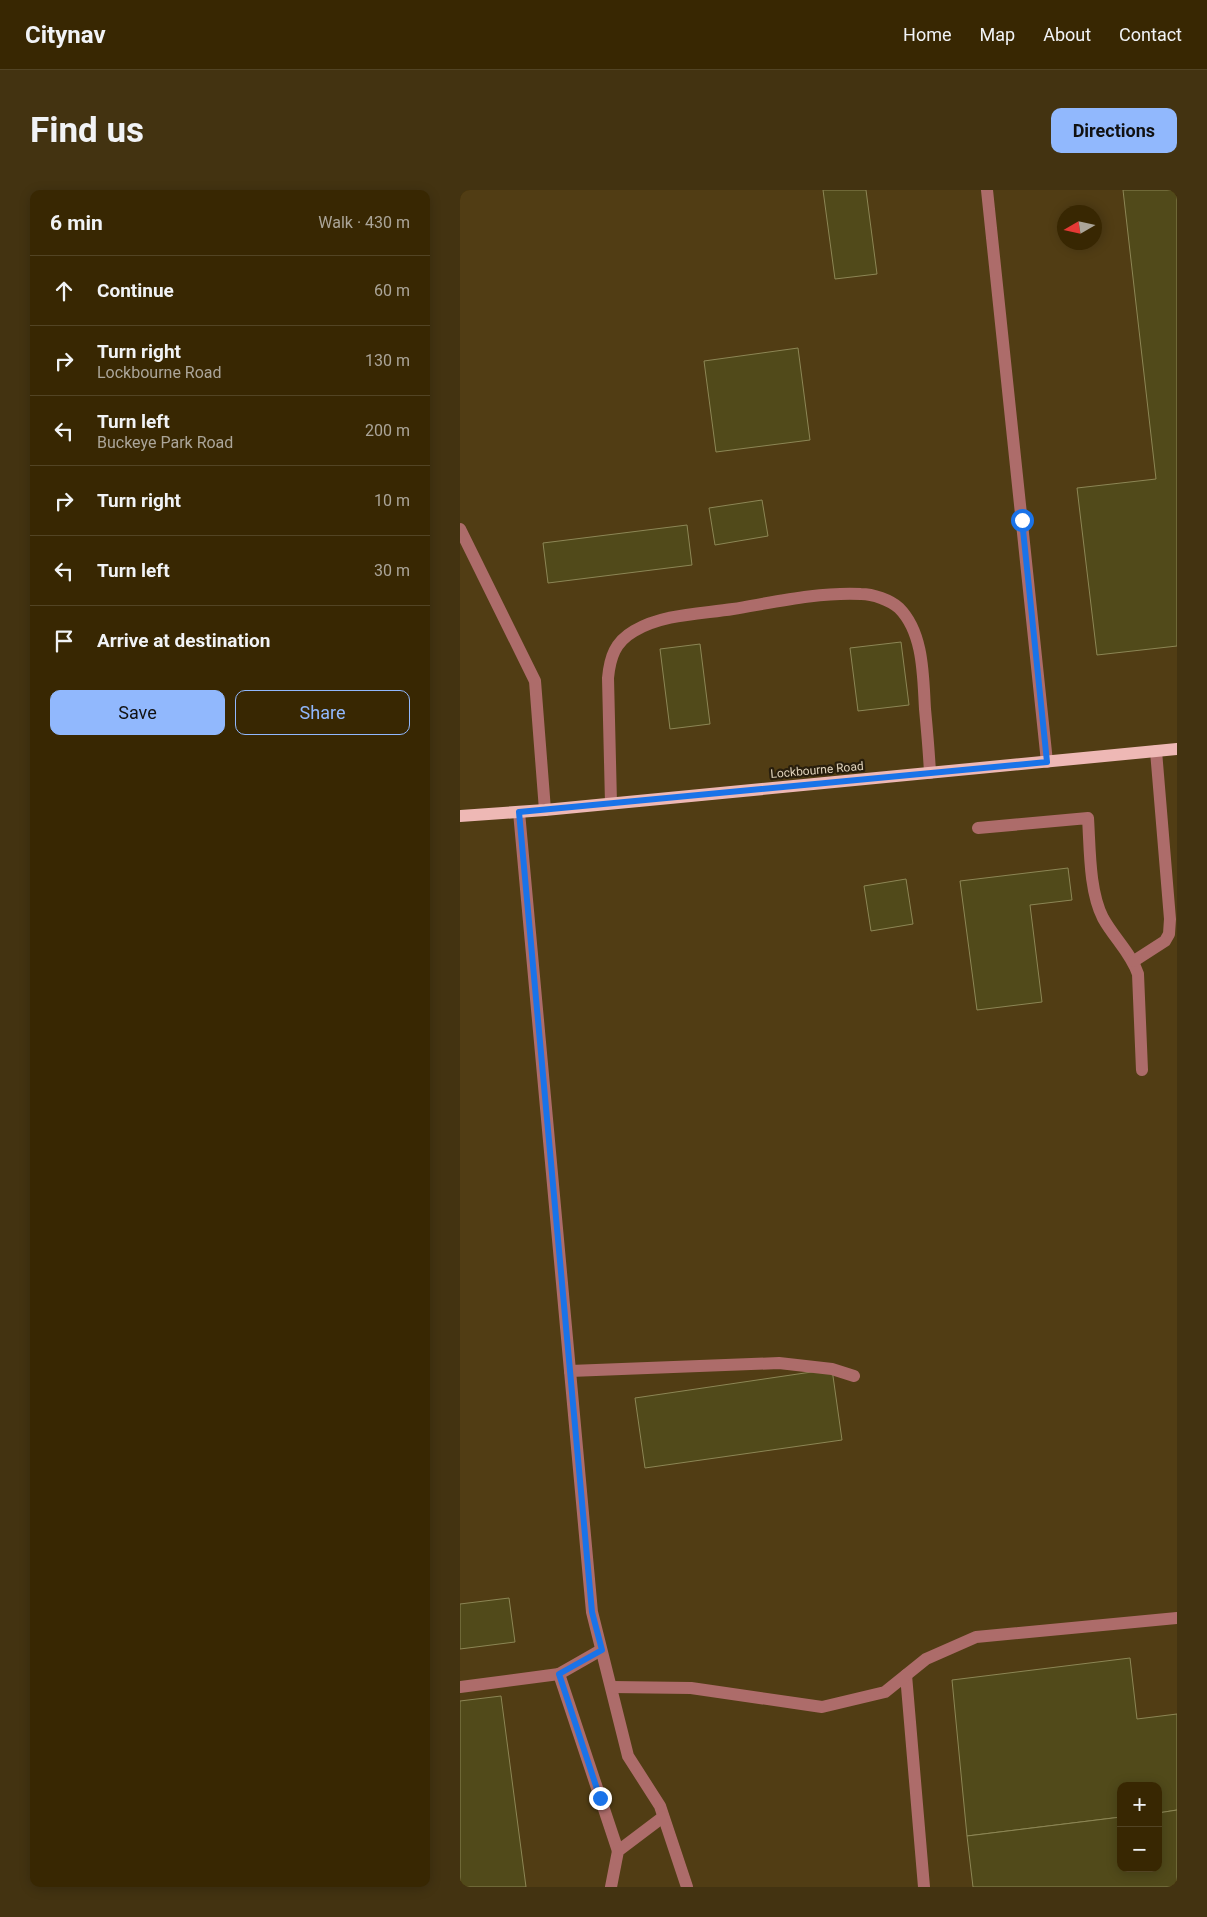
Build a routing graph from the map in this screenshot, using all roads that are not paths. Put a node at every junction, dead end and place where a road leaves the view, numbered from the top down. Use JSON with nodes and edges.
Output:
{"nodes":[{"id":1,"x":987,"y":190,"type":"edge"},
{"id":2,"x":460,"y":529,"type":"edge"},
{"id":3,"x":1177,"y":749,"type":"edge"},
{"id":4,"x":1156,"y":751,"type":"junction"},
{"id":5,"x":1047,"y":762,"type":"junction"},
{"id":6,"x":930,"y":773,"type":"junction"},
{"id":7,"x":611,"y":803,"type":"junction"},
{"id":8,"x":545,"y":810,"type":"junction"},
{"id":9,"x":519,"y":812,"type":"junction"},
{"id":10,"x":460,"y":816,"type":"edge"},
{"id":11,"x":978,"y":828,"type":"dead end"},
{"id":12,"x":1134,"y":961,"type":"junction"},
{"id":13,"x":1142,"y":1070,"type":"dead end"},
{"id":14,"x":570,"y":1372,"type":"junction"},
{"id":15,"x":854,"y":1376,"type":"dead end"},
{"id":16,"x":1177,"y":1618,"type":"edge"},
{"id":17,"x":602,"y":1650,"type":"junction"},
{"id":18,"x":559,"y":1674,"type":"junction"},
{"id":19,"x":906,"y":1675,"type":"junction"},
{"id":20,"x":460,"y":1687,"type":"edge"},
{"id":21,"x":612,"y":1687,"type":"junction"},
{"id":22,"x":663,"y":1817,"type":"junction"},
{"id":23,"x":618,"y":1851,"type":"junction"},
{"id":24,"x":611,"y":1887,"type":"edge"},
{"id":25,"x":687,"y":1887,"type":"edge"},
{"id":26,"x":924,"y":1887,"type":"edge"}],
"edges":[{"from":1,"to":5,"type":"street"},
{"from":2,"to":8,"type":"street"},
{"from":3,"to":4,"type":"main road","name":"Lockbourne Road"},
{"from":4,"to":5,"type":"main road","name":"Lockbourne Road"},
{"from":4,"to":12,"type":"street"},
{"from":5,"to":6,"type":"main road","name":"Lockbourne Road"},
{"from":6,"to":7,"type":"main road","name":"Lockbourne Road"},
{"from":6,"to":7,"type":"street"},
{"from":7,"to":8,"type":"main road","name":"Lockbourne Road"},
{"from":8,"to":9,"type":"main road","name":"Lockbourne Road"},
{"from":9,"to":10,"type":"main road","name":"Lockbourne Road"},
{"from":9,"to":14,"type":"street"},
{"from":11,"to":12,"type":"street"},
{"from":12,"to":13,"type":"street"},
{"from":14,"to":15,"type":"street"},
{"from":14,"to":17,"type":"street"},
{"from":16,"to":19,"type":"street"},
{"from":17,"to":18,"type":"street"},
{"from":17,"to":21,"type":"street"},
{"from":18,"to":20,"type":"street"},
{"from":18,"to":23,"type":"street"},
{"from":19,"to":21,"type":"street"},
{"from":19,"to":26,"type":"street"},
{"from":21,"to":22,"type":"street"},
{"from":22,"to":23,"type":"street"},
{"from":22,"to":25,"type":"street"},
{"from":23,"to":24,"type":"street"}]}
